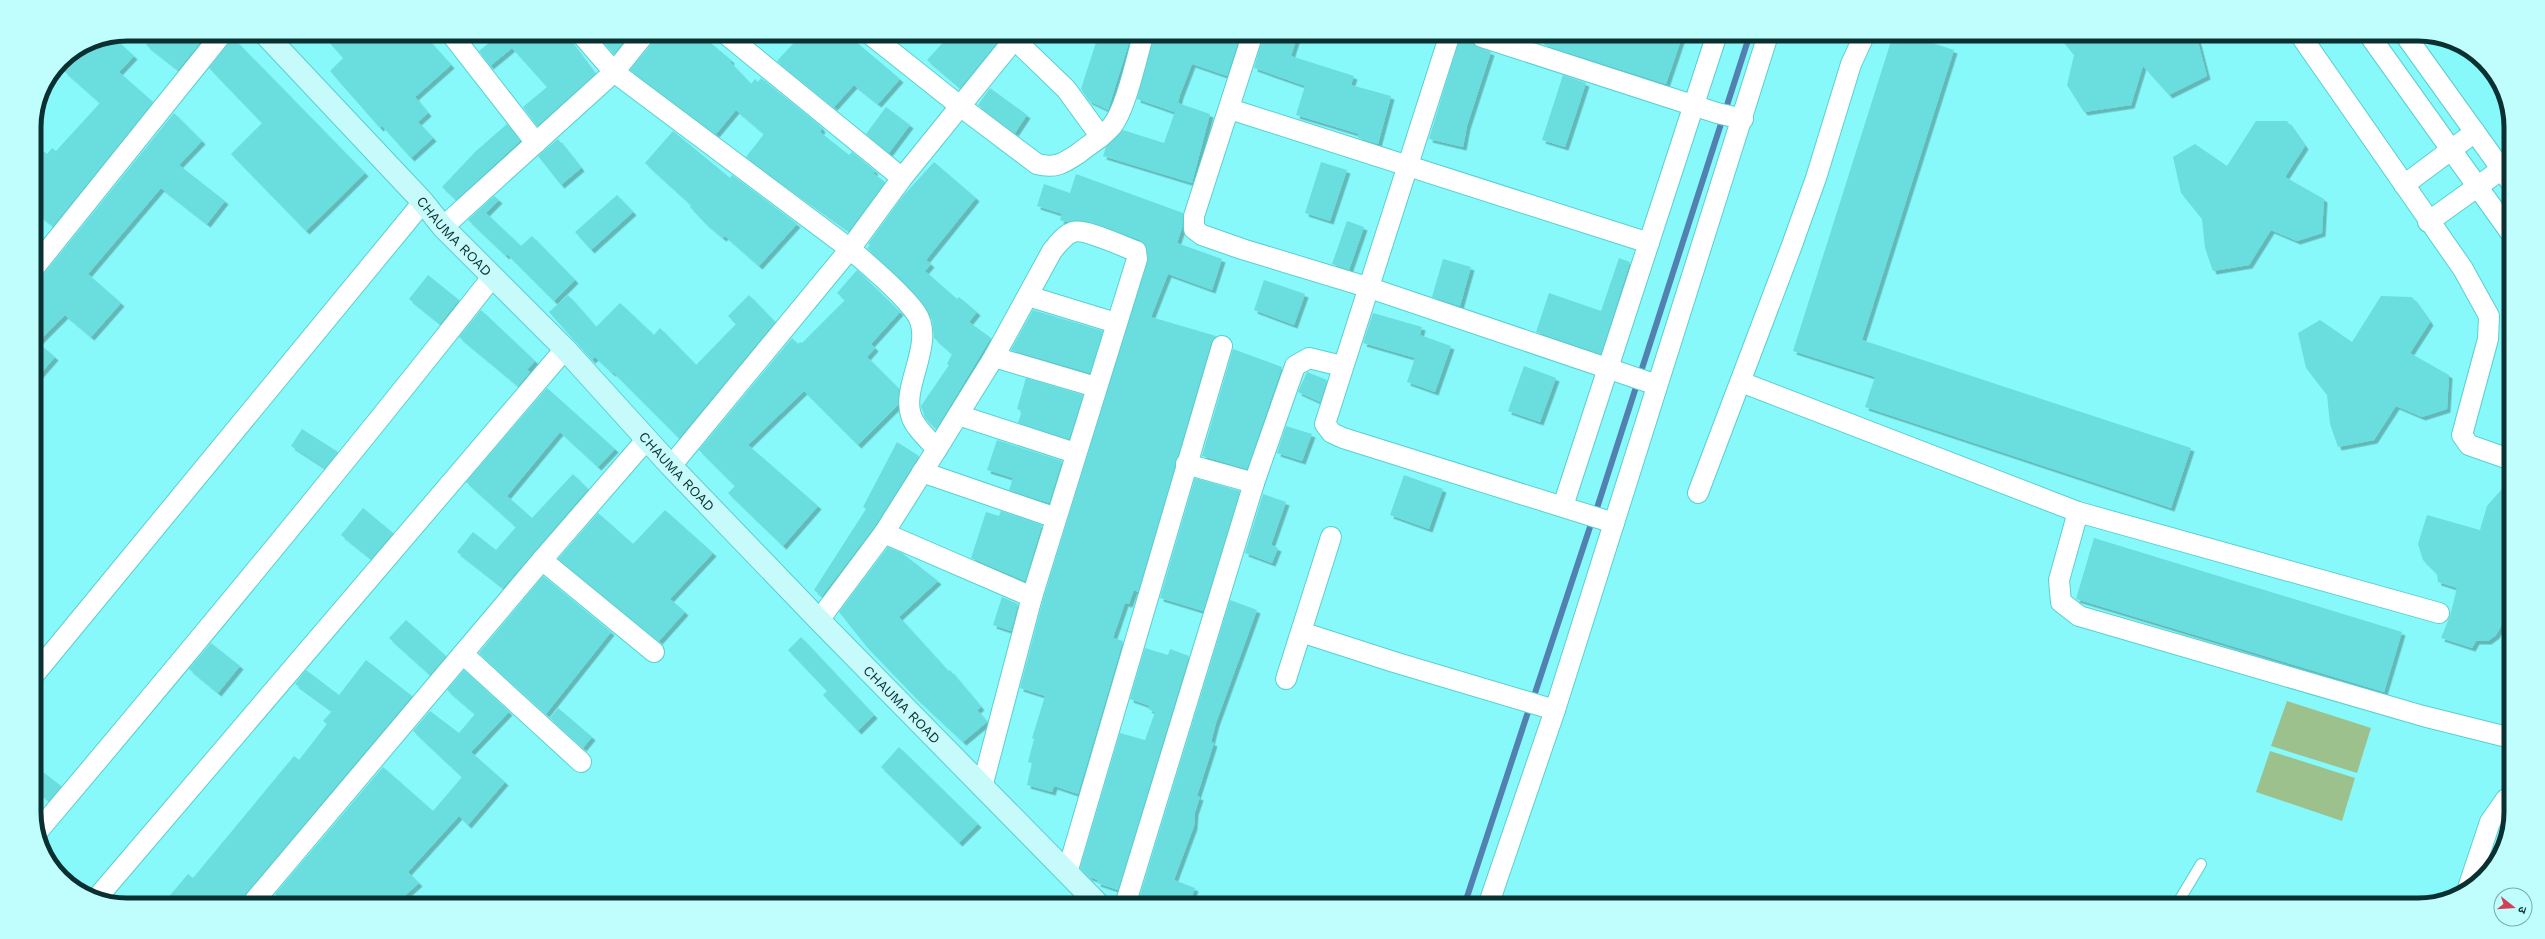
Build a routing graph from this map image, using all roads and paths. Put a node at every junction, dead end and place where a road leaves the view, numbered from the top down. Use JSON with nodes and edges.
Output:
{"nodes":[{"id":1,"x":216,"y":41,"type":"edge"},
{"id":2,"x":272,"y":41,"type":"edge"},
{"id":3,"x":457,"y":41,"type":"edge"},
{"id":4,"x":587,"y":41,"type":"edge"},
{"id":5,"x":639,"y":41,"type":"edge"},
{"id":6,"x":733,"y":41,"type":"edge"},
{"id":7,"x":878,"y":41,"type":"edge"},
{"id":8,"x":1011,"y":41,"type":"edge"},
{"id":9,"x":1018,"y":41,"type":"edge"},
{"id":10,"x":1141,"y":41,"type":"edge"},
{"id":11,"x":1250,"y":41,"type":"edge"},
{"id":12,"x":1448,"y":41,"type":"edge"},
{"id":13,"x":1494,"y":41,"type":"edge"},
{"id":14,"x":1715,"y":41,"type":"edge"},
{"id":15,"x":1766,"y":41,"type":"edge"},
{"id":16,"x":1862,"y":41,"type":"edge"},
{"id":17,"x":2304,"y":41,"type":"edge"},
{"id":18,"x":2373,"y":41,"type":"edge"},
{"id":19,"x":2409,"y":41,"type":"edge"},
{"id":20,"x":614,"y":72,"type":"junction"},
{"id":21,"x":960,"y":106,"type":"junction"},
{"id":22,"x":1694,"y":106,"type":"junction"},
{"id":23,"x":1230,"y":109,"type":"junction"},
{"id":24,"x":1731,"y":117,"type":"junction"},
{"id":25,"x":2475,"y":132,"type":"junction"},
{"id":26,"x":1101,"y":137,"type":"junction"},
{"id":27,"x":536,"y":143,"type":"junction"},
{"id":28,"x":2451,"y":152,"type":"junction"},
{"id":29,"x":1407,"y":166,"type":"junction"},
{"id":30,"x":2504,"y":167,"type":"edge"},
{"id":31,"x":2504,"y":174,"type":"edge"},
{"id":32,"x":902,"y":178,"type":"junction"},
{"id":33,"x":2404,"y":186,"type":"junction"},
{"id":34,"x":2477,"y":187,"type":"junction"},
{"id":35,"x":423,"y":202,"type":"junction"},
{"id":36,"x":2428,"y":222,"type":"junction"},
{"id":37,"x":2504,"y":224,"type":"edge"},
{"id":38,"x":443,"y":227,"type":"junction"},
{"id":39,"x":1649,"y":243,"type":"junction"},
{"id":40,"x":850,"y":249,"type":"junction"},
{"id":41,"x":41,"y":259,"type":"edge"},
{"id":42,"x":493,"y":276,"type":"junction"},
{"id":43,"x":1367,"y":287,"type":"junction"},
{"id":44,"x":1028,"y":296,"type":"junction"},
{"id":45,"x":1116,"y":323,"type":"junction"},
{"id":46,"x":1222,"y":346,"type":"dead end"},
{"id":47,"x":566,"y":349,"type":"junction"},
{"id":48,"x":994,"y":357,"type":"junction"},
{"id":49,"x":1342,"y":366,"type":"junction"},
{"id":50,"x":1608,"y":368,"type":"junction"},
{"id":51,"x":1741,"y":382,"type":"junction"},
{"id":52,"x":1657,"y":384,"type":"junction"},
{"id":53,"x":1096,"y":387,"type":"junction"},
{"id":54,"x":958,"y":415,"type":"junction"},
{"id":55,"x":647,"y":439,"type":"junction"},
{"id":56,"x":937,"y":449,"type":"junction"},
{"id":57,"x":1075,"y":453,"type":"junction"},
{"id":58,"x":2504,"y":458,"type":"edge"},
{"id":59,"x":1186,"y":464,"type":"junction"},
{"id":60,"x":672,"y":466,"type":"junction"},
{"id":61,"x":922,"y":472,"type":"junction"},
{"id":62,"x":1254,"y":483,"type":"junction"},
{"id":63,"x":1698,"y":493,"type":"dead end"},
{"id":64,"x":1563,"y":506,"type":"junction"},
{"id":65,"x":2078,"y":512,"type":"junction"},
{"id":66,"x":1056,"y":518,"type":"junction"},
{"id":67,"x":1614,"y":523,"type":"junction"},
{"id":68,"x":884,"y":533,"type":"junction"},
{"id":69,"x":1331,"y":537,"type":"dead end"},
{"id":70,"x":542,"y":560,"type":"junction"},
{"id":71,"x":1032,"y":598,"type":"junction"},
{"id":72,"x":2439,"y":613,"type":"dead end"},
{"id":73,"x":819,"y":620,"type":"junction"},
{"id":74,"x":1301,"y":632,"type":"junction"},
{"id":75,"x":654,"y":652,"type":"dead end"},
{"id":76,"x":463,"y":654,"type":"junction"},
{"id":77,"x":41,"y":666,"type":"edge"},
{"id":78,"x":1286,"y":679,"type":"dead end"},
{"id":79,"x":1555,"y":710,"type":"junction"},
{"id":80,"x":2504,"y":736,"type":"edge"},
{"id":81,"x":581,"y":762,"type":"dead end"},
{"id":82,"x":982,"y":787,"type":"junction"},
{"id":83,"x":2504,"y":801,"type":"edge"},
{"id":84,"x":42,"y":825,"type":"edge"},
{"id":85,"x":2201,"y":864,"type":"dead end"},
{"id":86,"x":1067,"y":873,"type":"junction"},
{"id":87,"x":2471,"y":879,"type":"edge"},
{"id":88,"x":101,"y":894,"type":"edge"},
{"id":89,"x":257,"y":898,"type":"edge"},
{"id":90,"x":1088,"y":898,"type":"edge"},
{"id":91,"x":1127,"y":898,"type":"edge"},
{"id":92,"x":1491,"y":898,"type":"edge"},
{"id":93,"x":2181,"y":898,"type":"edge"}],
"edges":[{"from":1,"to":41,"type":"street"},
{"from":2,"to":35,"type":"street","name":"CHAUMA ROAD"},
{"from":3,"to":27,"type":"street"},
{"from":4,"to":20,"type":"street"},
{"from":5,"to":20,"type":"street"},
{"from":6,"to":32,"type":"street"},
{"from":7,"to":21,"type":"street"},
{"from":8,"to":21,"type":"street"},
{"from":9,"to":26,"type":"street"},
{"from":10,"to":26,"type":"street"},
{"from":11,"to":23,"type":"street"},
{"from":12,"to":29,"type":"street"},
{"from":13,"to":22,"type":"street"},
{"from":14,"to":22,"type":"street"},
{"from":15,"to":24,"type":"street"},
{"from":16,"to":51,"type":"street"},
{"from":17,"to":33,"type":"street"},
{"from":18,"to":28,"type":"street"},
{"from":19,"to":25,"type":"street"},
{"from":20,"to":27,"type":"street"},
{"from":20,"to":40,"type":"street"},
{"from":21,"to":26,"type":"street"},
{"from":21,"to":32,"type":"street"},
{"from":22,"to":24,"type":"street"},
{"from":22,"to":39,"type":"street"},
{"from":23,"to":29,"type":"street"},
{"from":23,"to":43,"type":"street"},
{"from":24,"to":52,"type":"street"},
{"from":25,"to":28,"type":"street"},
{"from":25,"to":30,"type":"street"},
{"from":27,"to":38,"type":"street"},
{"from":28,"to":33,"type":"street"},
{"from":28,"to":34,"type":"street"},
{"from":29,"to":39,"type":"street"},
{"from":29,"to":43,"type":"street"},
{"from":31,"to":34,"type":"street"},
{"from":32,"to":40,"type":"street"},
{"from":33,"to":36,"type":"street"},
{"from":34,"to":36,"type":"street"},
{"from":34,"to":37,"type":"street"},
{"from":35,"to":38,"type":"street","name":"CHAUMA ROAD"},
{"from":35,"to":77,"type":"street"},
{"from":36,"to":58,"type":"street"},
{"from":38,"to":42,"type":"street","name":"CHAUMA ROAD"},
{"from":39,"to":50,"type":"street"},
{"from":40,"to":56,"type":"street"},
{"from":40,"to":60,"type":"street"},
{"from":42,"to":47,"type":"street","name":"CHAUMA ROAD"},
{"from":42,"to":84,"type":"street"},
{"from":43,"to":49,"type":"street"},
{"from":43,"to":50,"type":"street"},
{"from":44,"to":45,"type":"street"},
{"from":44,"to":45,"type":"street"},
{"from":44,"to":48,"type":"street"},
{"from":45,"to":53,"type":"street"},
{"from":46,"to":59,"type":"street"},
{"from":47,"to":55,"type":"street","name":"CHAUMA ROAD"},
{"from":47,"to":88,"type":"street"},
{"from":48,"to":53,"type":"street"},
{"from":48,"to":54,"type":"street"},
{"from":49,"to":62,"type":"street"},
{"from":49,"to":64,"type":"street"},
{"from":50,"to":52,"type":"street"},
{"from":50,"to":64,"type":"street"},
{"from":51,"to":63,"type":"street"},
{"from":51,"to":65,"type":"street"},
{"from":52,"to":67,"type":"street"},
{"from":53,"to":57,"type":"street"},
{"from":54,"to":56,"type":"street"},
{"from":54,"to":57,"type":"street"},
{"from":55,"to":60,"type":"street","name":"CHAUMA ROAD"},
{"from":55,"to":70,"type":"street"},
{"from":56,"to":61,"type":"street"},
{"from":57,"to":66,"type":"street"},
{"from":59,"to":62,"type":"street"},
{"from":59,"to":86,"type":"street"},
{"from":60,"to":73,"type":"street","name":"CHAUMA ROAD"},
{"from":61,"to":66,"type":"street"},
{"from":61,"to":68,"type":"street"},
{"from":62,"to":91,"type":"street"},
{"from":64,"to":67,"type":"street"},
{"from":65,"to":72,"type":"street"},
{"from":65,"to":80,"type":"street"},
{"from":66,"to":71,"type":"street"},
{"from":67,"to":79,"type":"street"},
{"from":68,"to":71,"type":"street"},
{"from":68,"to":73,"type":"street"},
{"from":69,"to":74,"type":"street"},
{"from":70,"to":75,"type":"street"},
{"from":70,"to":76,"type":"street"},
{"from":71,"to":82,"type":"street"},
{"from":73,"to":82,"type":"street","name":"CHAUMA ROAD"},
{"from":74,"to":78,"type":"street"},
{"from":74,"to":79,"type":"street"},
{"from":76,"to":81,"type":"street"},
{"from":76,"to":89,"type":"street"},
{"from":79,"to":92,"type":"street"},
{"from":82,"to":86,"type":"street","name":"CHAUMA ROAD"},
{"from":83,"to":87,"type":"street"},
{"from":85,"to":93,"type":"lane"},
{"from":86,"to":90,"type":"street","name":"CHAUMA ROAD"}]}
